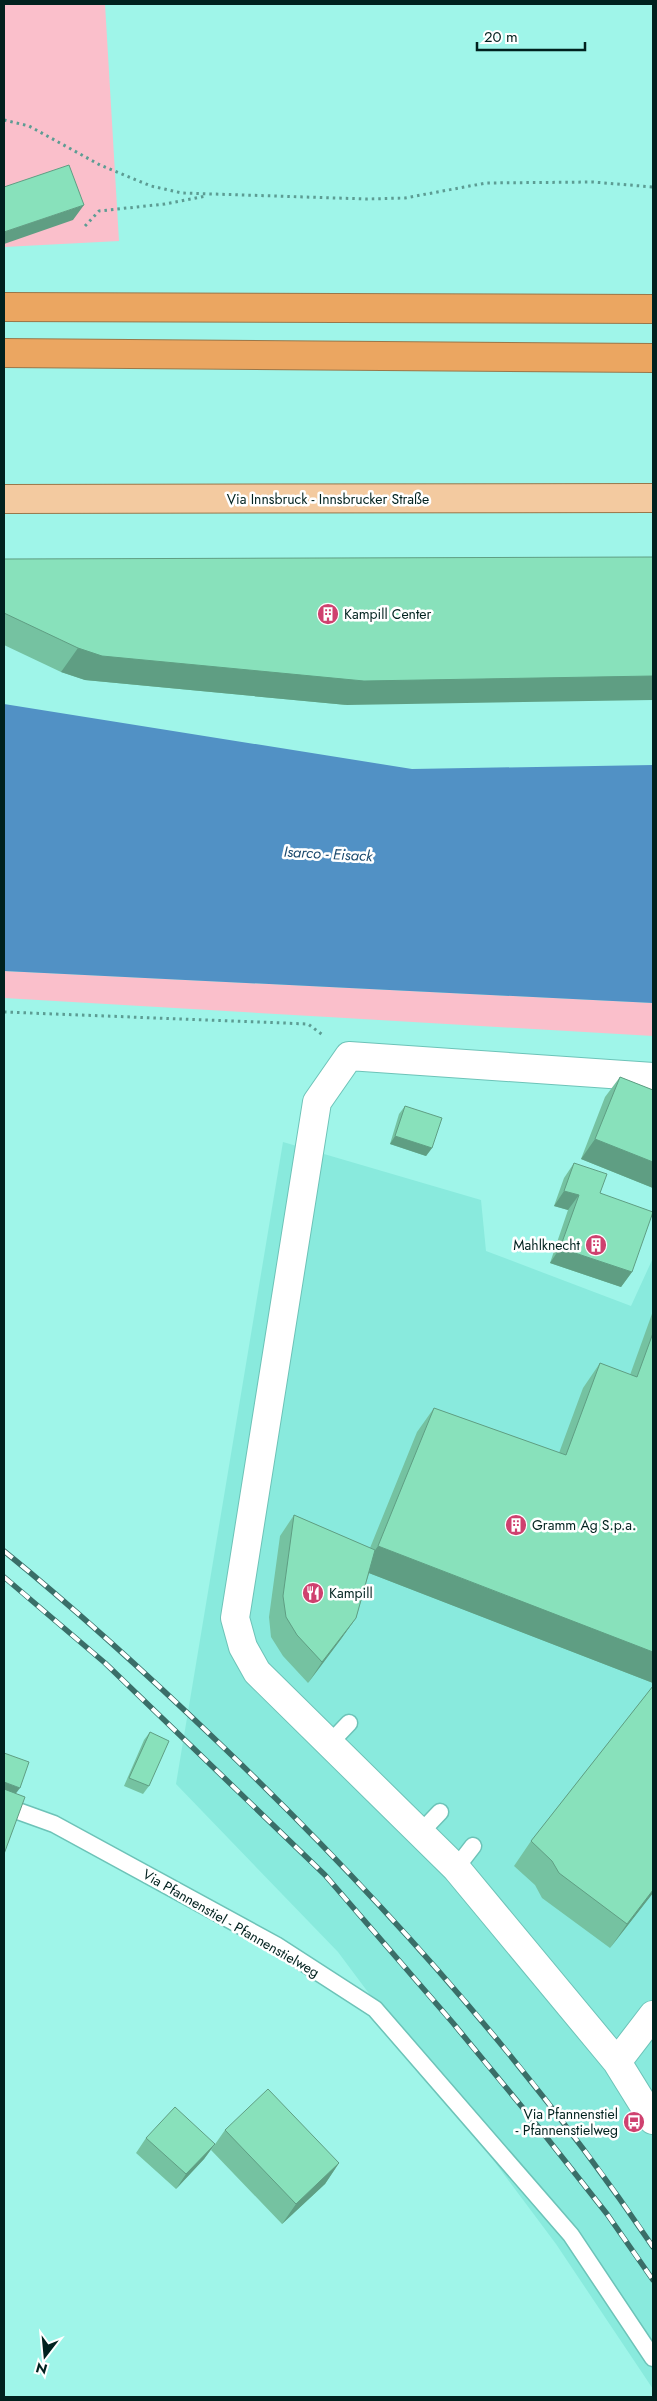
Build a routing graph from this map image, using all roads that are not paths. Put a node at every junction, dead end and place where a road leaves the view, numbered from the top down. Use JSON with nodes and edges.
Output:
{"nodes":[{"id":1,"x":4,"y":307,"type":"edge"},
{"id":2,"x":653,"y":310,"type":"edge"},
{"id":3,"x":4,"y":353,"type":"edge"},
{"id":4,"x":653,"y":358,"type":"edge"},
{"id":5,"x":653,"y":498,"type":"edge"},
{"id":6,"x":4,"y":499,"type":"edge"},
{"id":7,"x":653,"y":1077,"type":"edge"},
{"id":8,"x":349,"y":1723,"type":"dead end"},
{"id":9,"x":330,"y":1744,"type":"junction"},
{"id":10,"x":4,"y":1806,"type":"edge"},
{"id":11,"x":440,"y":1812,"type":"dead end"},
{"id":12,"x":420,"y":1833,"type":"junction"},
{"id":13,"x":474,"y":1846,"type":"dead end"},
{"id":14,"x":456,"y":1868,"type":"junction"},
{"id":15,"x":653,"y":2015,"type":"edge"},
{"id":16,"x":617,"y":2062,"type":"junction"},
{"id":17,"x":653,"y":2120,"type":"edge"},
{"id":18,"x":653,"y":2358,"type":"edge"}],
"edges":[{"from":1,"to":2,"type":"highway"},
{"from":3,"to":4,"type":"highway"},
{"from":5,"to":6,"type":"main road","name":"Via Innsbruck - Innsbrucker Straße"},
{"from":7,"to":9,"type":"street"},
{"from":8,"to":9,"type":"lane"},
{"from":9,"to":12,"type":"street"},
{"from":10,"to":18,"type":"lane","name":"Via Pfannenstiel - Pfannenstielweg"},
{"from":11,"to":12,"type":"lane"},
{"from":12,"to":14,"type":"street"},
{"from":13,"to":14,"type":"lane"},
{"from":14,"to":16,"type":"street"},
{"from":15,"to":16,"type":"street"},
{"from":16,"to":17,"type":"street"}]}
